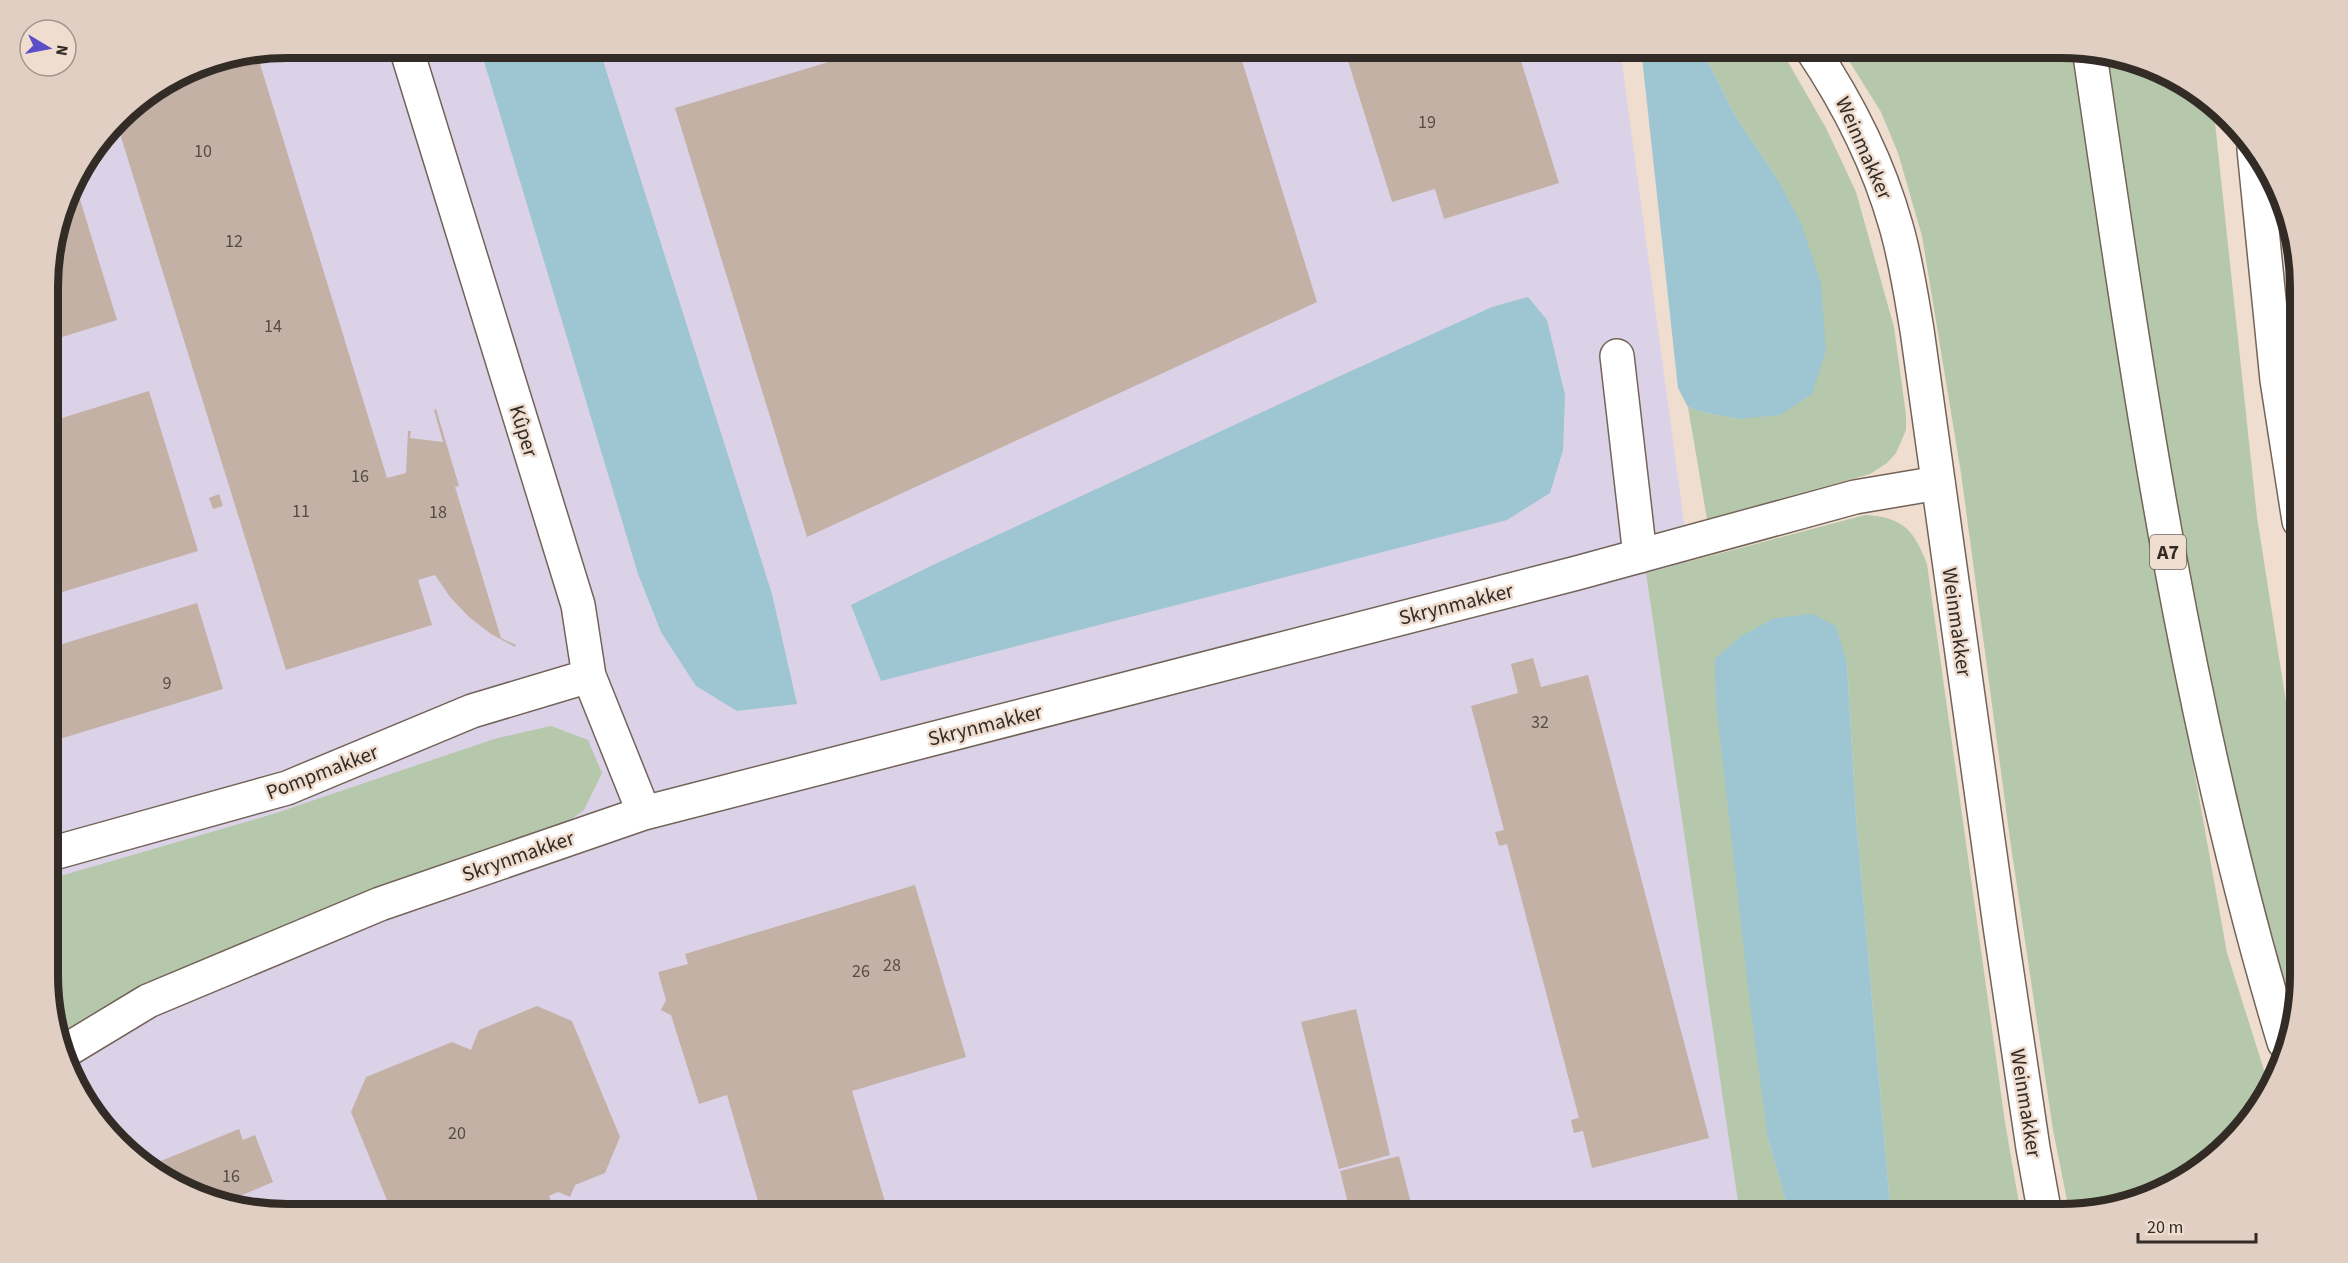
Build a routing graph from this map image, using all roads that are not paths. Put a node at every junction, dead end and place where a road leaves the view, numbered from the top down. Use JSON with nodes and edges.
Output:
{"nodes":[{"id":1,"x":409,"y":58,"type":"edge"},
{"id":2,"x":1818,"y":58,"type":"edge"},
{"id":3,"x":2091,"y":60,"type":"edge"},
{"id":4,"x":2256,"y":168,"type":"edge"},
{"id":5,"x":1617,"y":357,"type":"dead end"},
{"id":6,"x":2290,"y":463,"type":"edge"},
{"id":7,"x":1938,"y":483,"type":"junction"},
{"id":8,"x":1640,"y":556,"type":"junction"},
{"id":9,"x":589,"y":676,"type":"junction"},
{"id":10,"x":645,"y":813,"type":"junction"},
{"id":11,"x":58,"y":852,"type":"edge"},
{"id":12,"x":2282,"y":1035,"type":"edge"},
{"id":13,"x":71,"y":1048,"type":"edge"},
{"id":14,"x":2043,"y":1204,"type":"edge"}],
"edges":[{"from":1,"to":9,"type":"main road","name":"Kûper"},
{"from":2,"to":7,"type":"main road","name":"Weinmakker"},
{"from":3,"to":12,"type":"main road","number":"A7"},
{"from":4,"to":6,"type":"main road"},
{"from":5,"to":8,"type":"main road"},
{"from":7,"to":8,"type":"main road","name":"Skrynmakker"},
{"from":7,"to":14,"type":"main road","name":"Weinmakker"},
{"from":8,"to":10,"type":"main road","name":"Skrynmakker"},
{"from":9,"to":10,"type":"main road","name":"Kûper"},
{"from":9,"to":11,"type":"main road","name":"Pompmakker"},
{"from":10,"to":13,"type":"main road","name":"Skrynmakker"}]}
